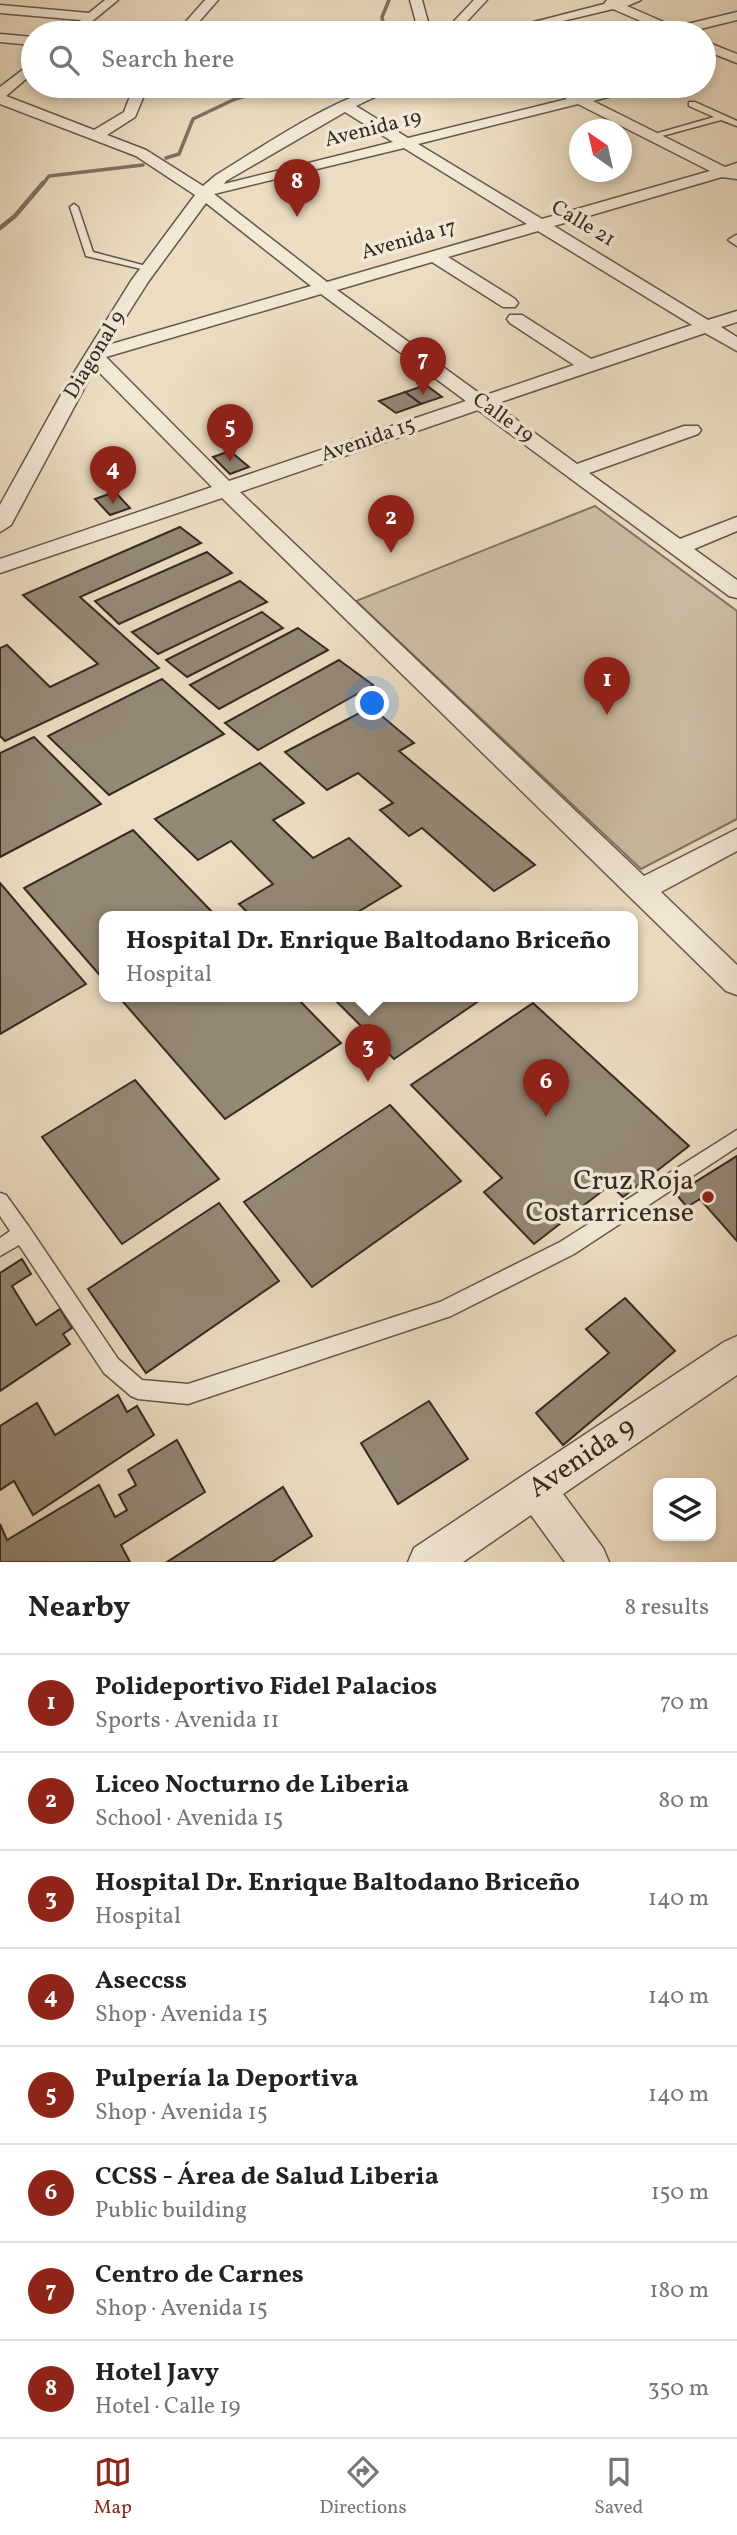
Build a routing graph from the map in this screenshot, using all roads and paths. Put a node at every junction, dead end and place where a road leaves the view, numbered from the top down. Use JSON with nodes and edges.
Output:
{"nodes":[{"id":1,"x":112,"y":0,"type":"edge"},
{"id":2,"x":212,"y":0,"type":"edge"},
{"id":3,"x":416,"y":0,"type":"edge"},
{"id":4,"x":481,"y":0,"type":"edge"},
{"id":5,"x":635,"y":0,"type":"edge"},
{"id":6,"x":608,"y":3,"type":"edge"},
{"id":7,"x":0,"y":9,"type":"edge"},
{"id":8,"x":737,"y":16,"type":"edge"},
{"id":9,"x":92,"y":17,"type":"junction"},
{"id":10,"x":87,"y":21,"type":"edge"},
{"id":11,"x":193,"y":21,"type":"edge"},
{"id":12,"x":422,"y":21,"type":"edge"},
{"id":13,"x":461,"y":21,"type":"edge"},
{"id":14,"x":541,"y":21,"type":"edge"},
{"id":15,"x":650,"y":21,"type":"edge"},
{"id":16,"x":716,"y":22,"type":"edge"},
{"id":17,"x":0,"y":38,"type":"edge"},
{"id":18,"x":21,"y":40,"type":"edge"},
{"id":19,"x":716,"y":50,"type":"edge"},
{"id":20,"x":737,"y":59,"type":"edge"},
{"id":21,"x":716,"y":65,"type":"edge"},
{"id":22,"x":21,"y":77,"type":"edge"},
{"id":23,"x":0,"y":97,"type":"edge"},
{"id":24,"x":136,"y":98,"type":"edge"},
{"id":25,"x":363,"y":98,"type":"edge"},
{"id":26,"x":584,"y":98,"type":"edge"},
{"id":27,"x":580,"y":99,"type":"junction"},
{"id":28,"x":692,"y":104,"type":"dead end"},
{"id":29,"x":345,"y":106,"type":"junction"},
{"id":30,"x":721,"y":117,"type":"junction"},
{"id":31,"x":737,"y":124,"type":"edge"},
{"id":32,"x":96,"y":135,"type":"junction"},
{"id":33,"x":654,"y":137,"type":"junction"},
{"id":34,"x":405,"y":143,"type":"junction"},
{"id":35,"x":732,"y":173,"type":"edge"},
{"id":36,"x":203,"y":193,"type":"junction"},
{"id":37,"x":74,"y":207,"type":"dead end"},
{"id":38,"x":540,"y":225,"type":"junction"},
{"id":39,"x":435,"y":256,"type":"junction"},
{"id":40,"x":147,"y":269,"type":"junction"},
{"id":41,"x":324,"y":288,"type":"junction"},
{"id":42,"x":737,"y":316,"type":"edge"},
{"id":43,"x":707,"y":327,"type":"junction"},
{"id":44,"x":737,"y":345,"type":"edge"},
{"id":45,"x":93,"y":355,"type":"junction"},
{"id":46,"x":589,"y":366,"type":"junction"},
{"id":47,"x":481,"y":401,"type":"junction"},
{"id":48,"x":691,"y":430,"type":"dead end"},
{"id":49,"x":575,"y":471,"type":"junction"},
{"id":50,"x":225,"y":489,"type":"junction"},
{"id":51,"x":737,"y":523,"type":"edge"},
{"id":52,"x":0,"y":525,"type":"edge"},
{"id":53,"x":678,"y":547,"type":"junction"},
{"id":54,"x":0,"y":566,"type":"edge"},
{"id":55,"x":737,"y":591,"type":"edge"},
{"id":56,"x":737,"y":839,"type":"edge"},
{"id":57,"x":642,"y":890,"type":"junction"},
{"id":58,"x":737,"y":984,"type":"edge"},
{"id":59,"x":737,"y":1138,"type":"edge"},
{"id":60,"x":0,"y":1201,"type":"edge"},
{"id":61,"x":23,"y":1233,"type":"junction"},
{"id":62,"x":0,"y":1248,"type":"edge"},
{"id":63,"x":737,"y":1354,"type":"edge"},
{"id":64,"x":536,"y":1489,"type":"junction"},
{"id":65,"x":428,"y":1562,"type":"edge"},
{"id":66,"x":589,"y":1562,"type":"edge"}],
"edges":[{"from":1,"to":9,"type":"street"},
{"from":2,"to":11,"type":"street"},
{"from":3,"to":12,"type":"street"},
{"from":4,"to":13,"type":"street"},
{"from":5,"to":6,"type":"street"},
{"from":6,"to":14,"type":"street"},
{"from":6,"to":15,"type":"street"},
{"from":7,"to":9,"type":"street"},
{"from":8,"to":16,"type":"street"},
{"from":9,"to":10,"type":"street"},
{"from":17,"to":18,"type":"street"},
{"from":19,"to":20,"type":"street"},
{"from":20,"to":21,"type":"street"},
{"from":22,"to":23,"type":"street"},
{"from":23,"to":32,"type":"street","name":"Calle 19"},
{"from":24,"to":32,"type":"street"},
{"from":25,"to":29,"type":"street","name":"Diagonal 9"},
{"from":26,"to":27,"type":"street","name":"Avenida 19"},
{"from":27,"to":33,"type":"street"},
{"from":27,"to":34,"type":"street","name":"Avenida 19"},
{"from":28,"to":30,"type":"lane"},
{"from":29,"to":34,"type":"street","name":"Calle 21"},
{"from":29,"to":36,"type":"street","name":"Diagonal 9"},
{"from":30,"to":31,"type":"lane"},
{"from":30,"to":33,"type":"lane"},
{"from":32,"to":36,"type":"street","name":"Calle 19"},
{"from":33,"to":35,"type":"street"},
{"from":34,"to":36,"type":"street","name":"Avenida 19"},
{"from":34,"to":38,"type":"street","name":"Calle 21"},
{"from":35,"to":38,"type":"street","name":"Avenida 17"},
{"from":36,"to":40,"type":"street","name":"Diagonal 9"},
{"from":36,"to":41,"type":"street","name":"Calle 19"},
{"from":37,"to":40,"type":"lane"},
{"from":38,"to":39,"type":"street","name":"Avenida 17"},
{"from":38,"to":43,"type":"street","name":"Calle 21"},
{"from":39,"to":41,"type":"street","name":"Avenida 17"},
{"from":39,"to":46,"type":"street"},
{"from":40,"to":45,"type":"street","name":"Diagonal 9"},
{"from":41,"to":45,"type":"street","name":"Avenida 17"},
{"from":41,"to":47,"type":"street","name":"Calle 19"},
{"from":42,"to":43,"type":"street","name":"Avenida 15"},
{"from":43,"to":44,"type":"street","name":"Calle 21"},
{"from":43,"to":46,"type":"street","name":"Avenida 15"},
{"from":45,"to":50,"type":"street"},
{"from":45,"to":52,"type":"street","name":"Diagonal 9"},
{"from":46,"to":47,"type":"street","name":"Avenida 15"},
{"from":47,"to":49,"type":"street","name":"Calle 19"},
{"from":47,"to":50,"type":"street","name":"Avenida 15"},
{"from":48,"to":49,"type":"street"},
{"from":49,"to":53,"type":"street","name":"Calle 19"},
{"from":50,"to":54,"type":"street","name":"Avenida 15"},
{"from":50,"to":57,"type":"street"},
{"from":51,"to":53,"type":"street"},
{"from":53,"to":55,"type":"street","name":"Calle 19"},
{"from":56,"to":57,"type":"street"},
{"from":57,"to":58,"type":"street"},
{"from":59,"to":61,"type":"lane"},
{"from":60,"to":61,"type":"lane"},
{"from":61,"to":62,"type":"lane"},
{"from":63,"to":64,"type":"street","name":"Avenida 9"},
{"from":64,"to":65,"type":"street","name":"Avenida 9"},
{"from":64,"to":66,"type":"street"}]}
